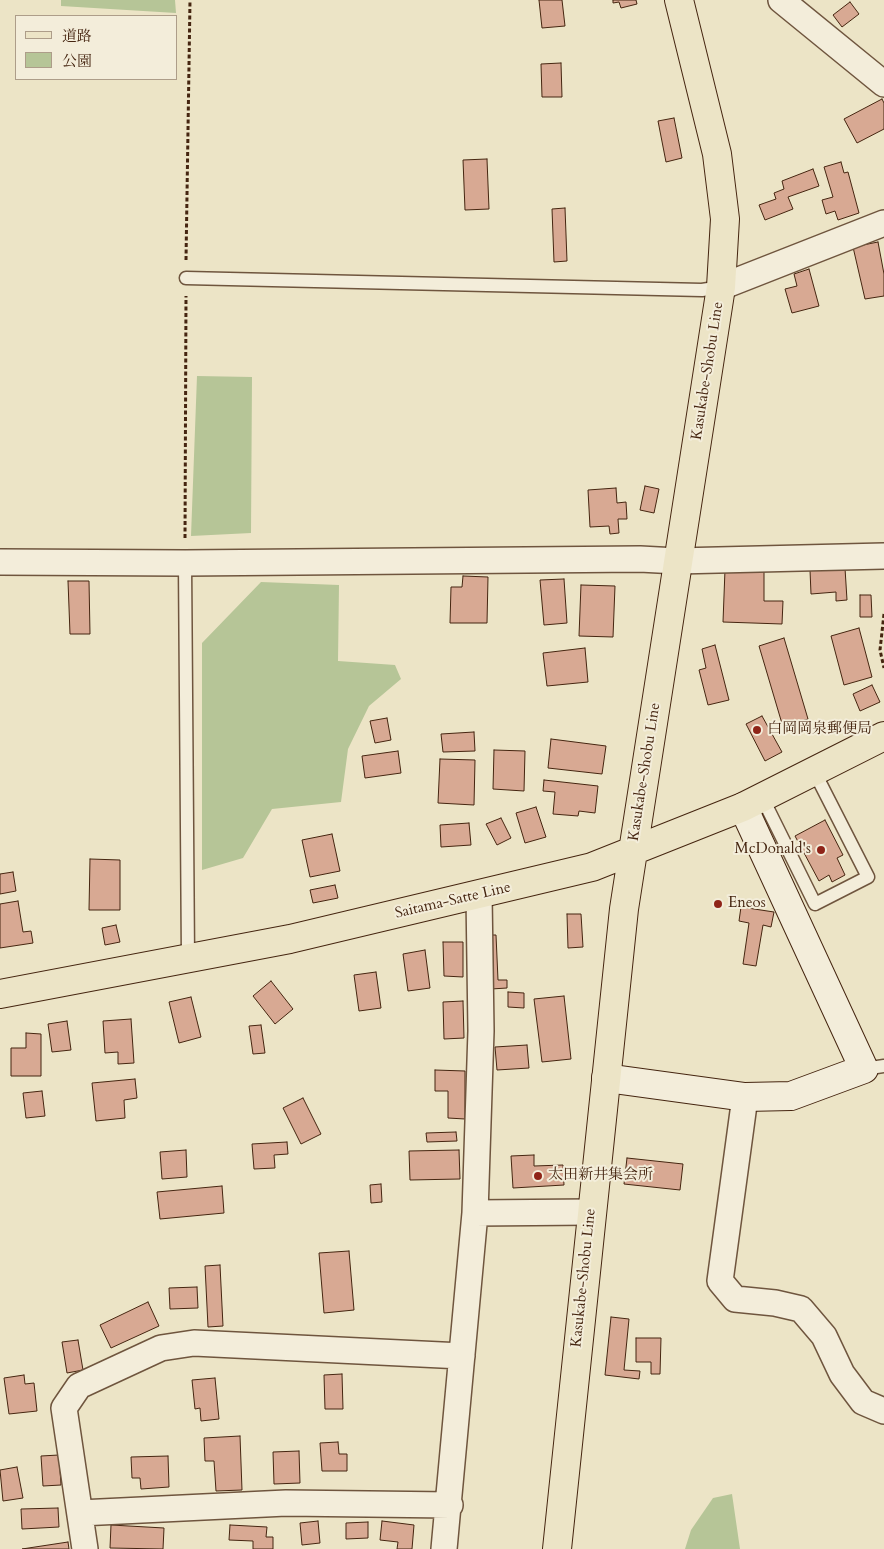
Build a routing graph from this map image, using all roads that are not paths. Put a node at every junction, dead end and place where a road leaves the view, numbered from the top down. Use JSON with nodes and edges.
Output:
{"nodes":[{"id":1,"x":679,"y":0,"type":"edge"},
{"id":2,"x":782,"y":0,"type":"edge"},
{"id":3,"x":884,"y":84,"type":"edge"},
{"id":4,"x":884,"y":223,"type":"edge"},
{"id":5,"x":186,"y":278,"type":"dead end"},
{"id":6,"x":722,"y":287,"type":"junction"},
{"id":7,"x":884,"y":556,"type":"edge"},
{"id":8,"x":677,"y":561,"type":"junction"},
{"id":9,"x":0,"y":562,"type":"edge"},
{"id":10,"x":185,"y":563,"type":"junction"},
{"id":11,"x":884,"y":736,"type":"edge"},
{"id":12,"x":814,"y":771,"type":"junction"},
{"id":13,"x":752,"y":802,"type":"junction"},
{"id":14,"x":632,"y":852,"type":"junction"},
{"id":15,"x":479,"y":895,"type":"junction"},
{"id":16,"x":188,"y":959,"type":"junction"},
{"id":17,"x":0,"y":994,"type":"edge"},
{"id":18,"x":874,"y":1067,"type":"edge"},
{"id":19,"x":606,"y":1078,"type":"junction"},
{"id":20,"x":745,"y":1097,"type":"junction"},
{"id":21,"x":591,"y":1212,"type":"junction"},
{"id":22,"x":475,"y":1213,"type":"junction"},
{"id":23,"x":462,"y":1356,"type":"junction"},
{"id":24,"x":884,"y":1411,"type":"edge"},
{"id":25,"x":450,"y":1505,"type":"junction"},
{"id":26,"x":80,"y":1513,"type":"junction"},
{"id":27,"x":85,"y":1549,"type":"edge"},
{"id":28,"x":444,"y":1549,"type":"edge"},
{"id":29,"x":557,"y":1549,"type":"edge"}],
"edges":[{"from":1,"to":6,"type":"main road","name":"Kasukabe-Shobu Line"},
{"from":2,"to":3,"type":"street"},
{"from":4,"to":6,"type":"street"},
{"from":5,"to":6,"type":"lane"},
{"from":6,"to":8,"type":"main road","name":"Kasukabe-Shobu Line"},
{"from":7,"to":8,"type":"street"},
{"from":8,"to":10,"type":"street"},
{"from":8,"to":14,"type":"main road","name":"Kasukabe-Shobu Line"},
{"from":9,"to":10,"type":"street"},
{"from":10,"to":16,"type":"lane"},
{"from":11,"to":12,"type":"main road","name":"Saitama-Satte Line"},
{"from":12,"to":13,"type":"main road","name":"Saitama-Satte Line"},
{"from":12,"to":13,"type":"lane"},
{"from":13,"to":14,"type":"main road","name":"Saitama-Satte Line"},
{"from":13,"to":18,"type":"street"},
{"from":14,"to":15,"type":"main road","name":"Saitama-Satte Line"},
{"from":14,"to":19,"type":"main road","name":"Kasukabe-Shobu Line"},
{"from":15,"to":16,"type":"main road","name":"Saitama-Satte Line"},
{"from":15,"to":22,"type":"street"},
{"from":16,"to":17,"type":"main road","name":"Saitama-Satte Line"},
{"from":18,"to":20,"type":"street"},
{"from":19,"to":20,"type":"street"},
{"from":19,"to":21,"type":"main road","name":"Kasukabe-Shobu Line"},
{"from":20,"to":24,"type":"street"},
{"from":21,"to":22,"type":"street"},
{"from":21,"to":29,"type":"main road","name":"Kasukabe-Shobu Line"},
{"from":22,"to":23,"type":"street"},
{"from":23,"to":25,"type":"street"},
{"from":23,"to":26,"type":"street"},
{"from":25,"to":26,"type":"street"},
{"from":25,"to":28,"type":"street"},
{"from":26,"to":27,"type":"street"}]}
